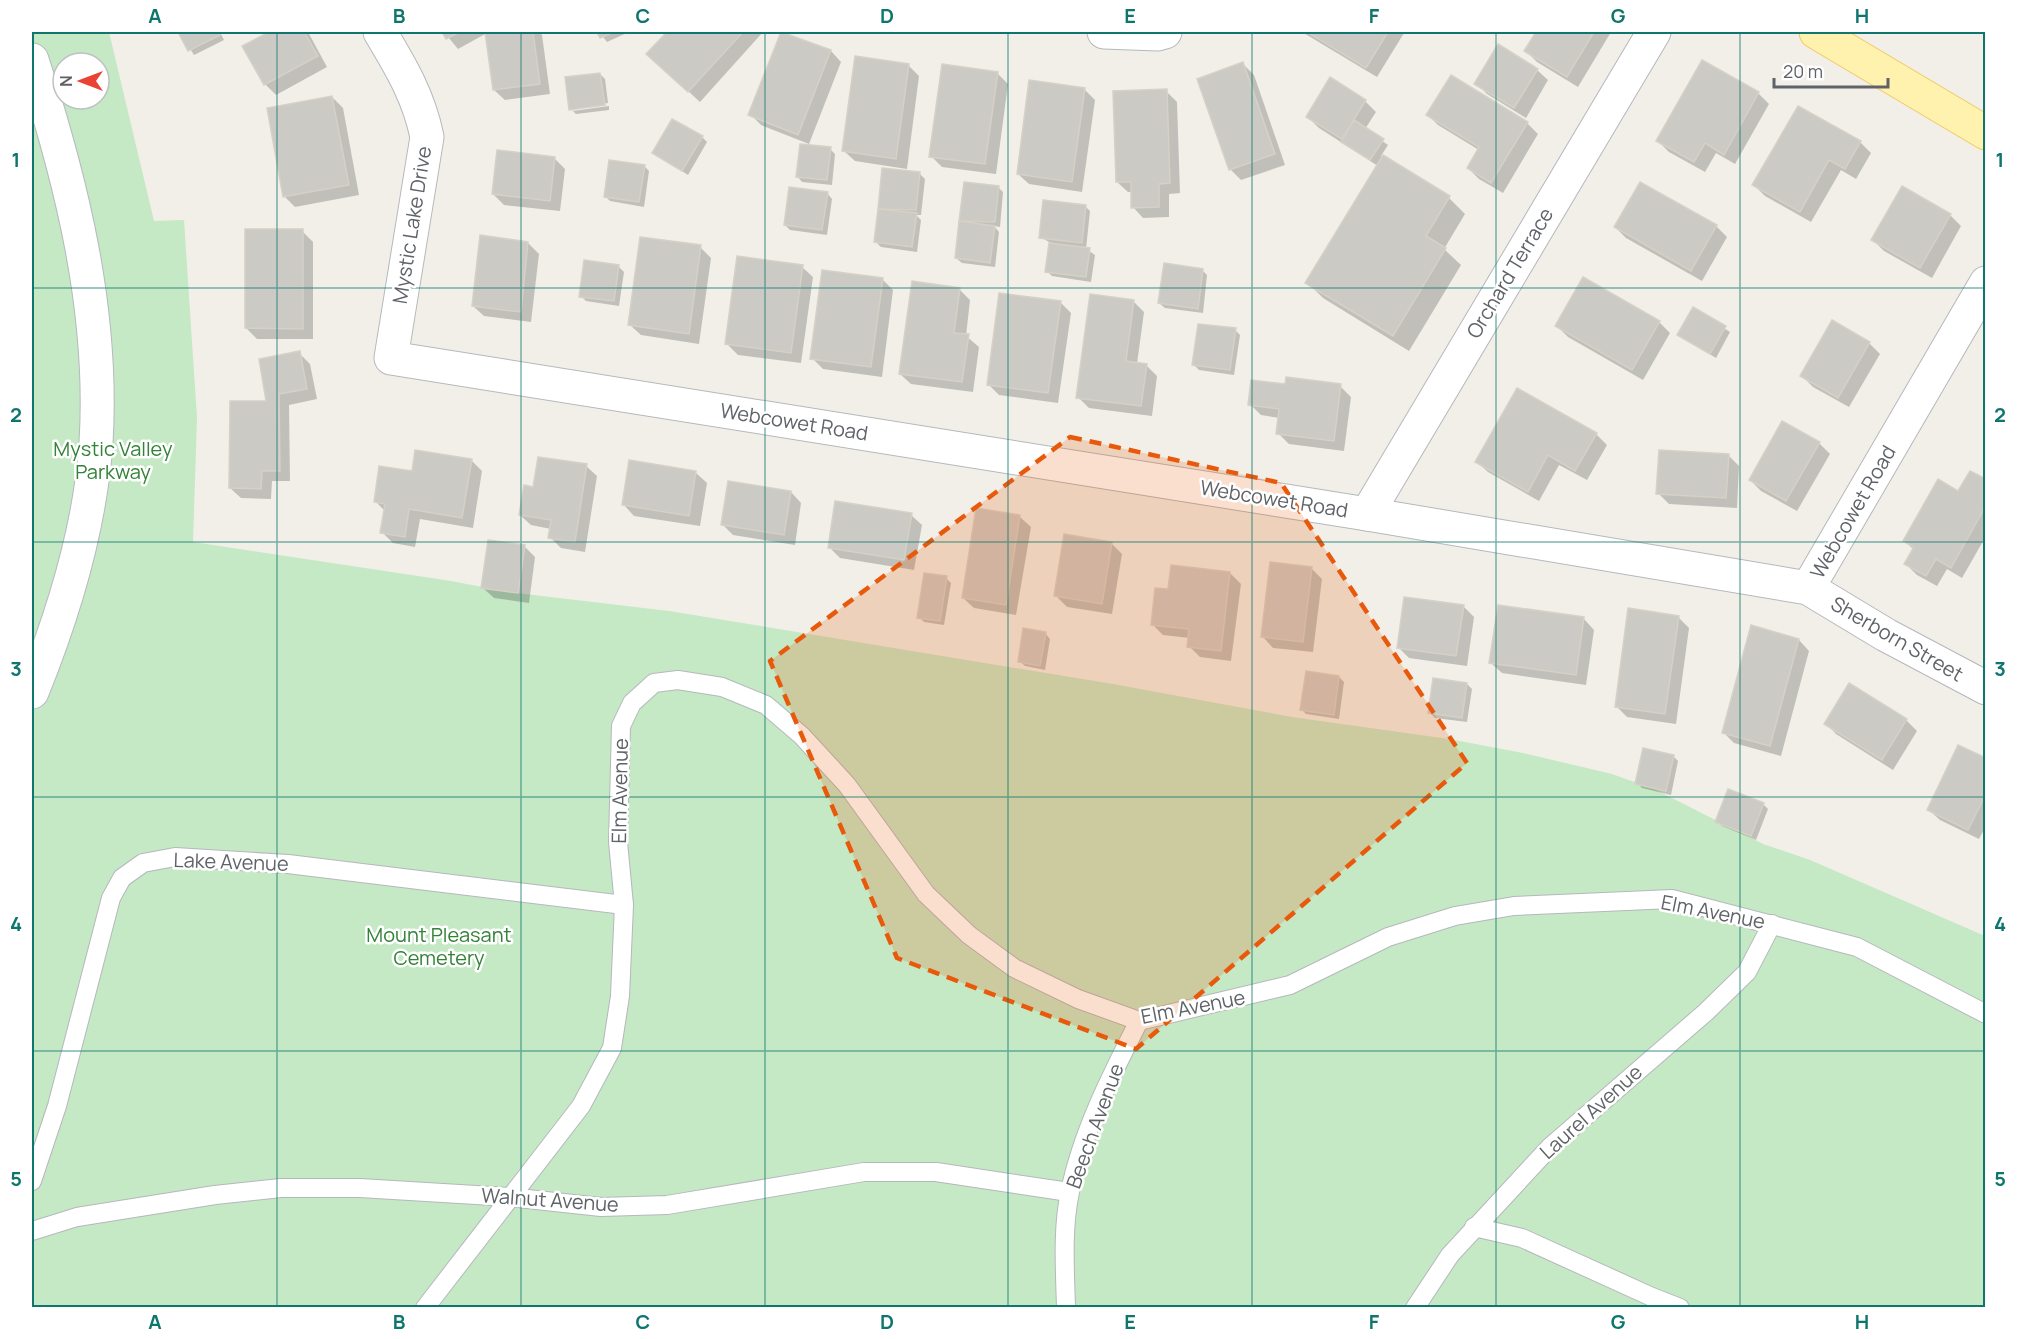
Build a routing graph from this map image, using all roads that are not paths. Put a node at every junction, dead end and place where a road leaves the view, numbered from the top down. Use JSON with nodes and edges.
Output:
{"nodes":[{"id":1,"x":380,"y":32,"type":"edge"},
{"id":2,"x":1104,"y":32,"type":"edge"},
{"id":3,"x":1165,"y":32,"type":"edge"},
{"id":4,"x":1654,"y":32,"type":"edge"},
{"id":5,"x":1816,"y":32,"type":"edge"},
{"id":6,"x":32,"y":60,"type":"edge"},
{"id":7,"x":1986,"y":133,"type":"edge"},
{"id":8,"x":1986,"y":283,"type":"edge"},
{"id":9,"x":391,"y":358,"type":"joint"},
{"id":10,"x":1367,"y":514,"type":"junction"},
{"id":11,"x":1808,"y":588,"type":"junction"},
{"id":12,"x":1986,"y":688,"type":"edge"},
{"id":13,"x":32,"y":692,"type":"edge"},
{"id":14,"x":624,"y":905,"type":"junction"},
{"id":15,"x":1772,"y":924,"type":"junction"},
{"id":16,"x":1986,"y":1014,"type":"edge"},
{"id":17,"x":1139,"y":1021,"type":"junction"},
{"id":18,"x":32,"y":1182,"type":"edge"},
{"id":19,"x":1069,"y":1192,"type":"junction"},
{"id":20,"x":509,"y":1197,"type":"junction"},
{"id":21,"x":1474,"y":1227,"type":"junction"},
{"id":22,"x":32,"y":1231,"type":"edge"},
{"id":23,"x":425,"y":1308,"type":"edge"},
{"id":24,"x":1066,"y":1308,"type":"edge"},
{"id":25,"x":1414,"y":1308,"type":"edge"},
{"id":26,"x":1680,"y":1308,"type":"edge"}],
"edges":[{"from":1,"to":9,"type":"street","name":"Mystic Lake Drive"},
{"from":2,"to":3,"type":"street"},
{"from":4,"to":10,"type":"street","name":"Orchard Terrace"},
{"from":5,"to":7,"type":"main road"},
{"from":6,"to":13,"type":"street"},
{"from":8,"to":11,"type":"street","name":"Webcowet Road"},
{"from":9,"to":10,"type":"street","name":"Webcowet Road"},
{"from":10,"to":11,"type":"street","name":"Webcowet Road"},
{"from":11,"to":12,"type":"street","name":"Sherborn Street"},
{"from":14,"to":17,"type":"lane","name":"Elm Avenue"},
{"from":14,"to":18,"type":"lane","name":"Lake Avenue"},
{"from":14,"to":20,"type":"lane","name":"Elm Avenue"},
{"from":15,"to":16,"type":"lane","name":"Elm Avenue"},
{"from":15,"to":17,"type":"lane","name":"Elm Avenue"},
{"from":15,"to":21,"type":"lane","name":"Laurel Avenue"},
{"from":17,"to":19,"type":"lane","name":"Beech Avenue"},
{"from":19,"to":20,"type":"lane","name":"Walnut Avenue"},
{"from":19,"to":24,"type":"lane","name":"Beech Avenue"},
{"from":20,"to":22,"type":"lane","name":"Walnut Avenue"},
{"from":20,"to":23,"type":"lane","name":"Elm Avenue"},
{"from":21,"to":25,"type":"lane","name":"Laurel Avenue"},
{"from":21,"to":26,"type":"lane"}]}
